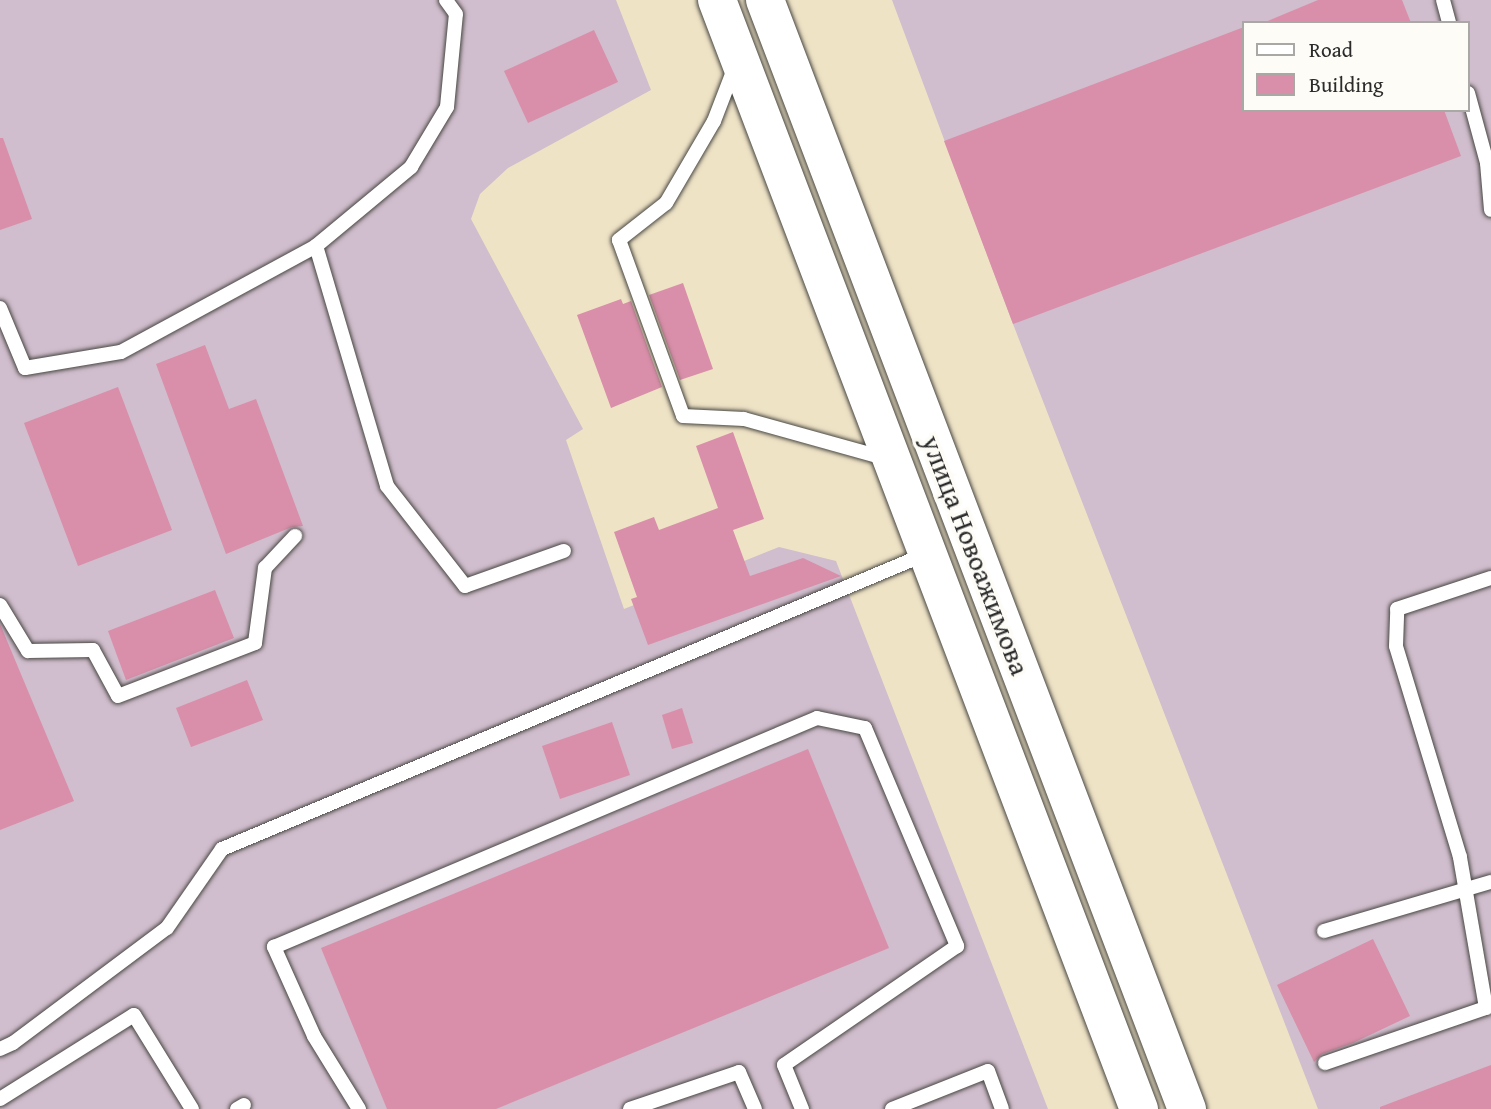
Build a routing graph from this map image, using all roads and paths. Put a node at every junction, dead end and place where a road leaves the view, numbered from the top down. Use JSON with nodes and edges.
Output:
{"nodes":[{"id":1,"x":446,"y":0,"type":"edge"},
{"id":2,"x":717,"y":0,"type":"edge"},
{"id":3,"x":765,"y":0,"type":"edge"},
{"id":4,"x":1443,"y":0,"type":"edge"},
{"id":5,"x":1449,"y":21,"type":"edge"},
{"id":6,"x":739,"y":58,"type":"junction"},
{"id":7,"x":1470,"y":100,"type":"edge"},
{"id":8,"x":1491,"y":210,"type":"edge"},
{"id":9,"x":316,"y":246,"type":"junction"},
{"id":10,"x":0,"y":307,"type":"edge"},
{"id":11,"x":892,"y":460,"type":"junction"},
{"id":12,"x":295,"y":536,"type":"dead end"},
{"id":13,"x":564,"y":551,"type":"dead end"},
{"id":14,"x":927,"y":553,"type":"junction"},
{"id":15,"x":1491,"y":578,"type":"edge"},
{"id":16,"x":0,"y":605,"type":"edge"},
{"id":17,"x":1491,"y":882,"type":"edge"},
{"id":18,"x":1466,"y":892,"type":"junction"},
{"id":19,"x":1324,"y":931,"type":"dead end"},
{"id":20,"x":0,"y":1049,"type":"edge"},
{"id":21,"x":1325,"y":1063,"type":"dead end"},
{"id":22,"x":0,"y":1099,"type":"edge"},
{"id":23,"x":192,"y":1109,"type":"edge"},
{"id":24,"x":359,"y":1109,"type":"edge"},
{"id":25,"x":630,"y":1109,"type":"edge"},
{"id":26,"x":755,"y":1109,"type":"edge"},
{"id":27,"x":802,"y":1109,"type":"edge"},
{"id":28,"x":892,"y":1109,"type":"edge"},
{"id":29,"x":1002,"y":1109,"type":"edge"},
{"id":30,"x":1139,"y":1109,"type":"edge"},
{"id":31,"x":1187,"y":1109,"type":"edge"}],
"edges":[{"from":1,"to":9,"type":"lane"},
{"from":2,"to":6,"type":"main road","name":"улица Новоажимова"},
{"from":3,"to":31,"type":"main road","name":"улица Новоажимова"},
{"from":4,"to":5,"type":"lane"},
{"from":6,"to":11,"type":"main road","name":"улица Новоажимова"},
{"from":6,"to":11,"type":"lane"},
{"from":7,"to":8,"type":"lane"},
{"from":9,"to":10,"type":"lane"},
{"from":9,"to":13,"type":"lane"},
{"from":11,"to":14,"type":"main road","name":"улица Новоажимова"},
{"from":12,"to":16,"type":"lane"},
{"from":14,"to":20,"type":"lane"},
{"from":14,"to":30,"type":"main road","name":"улица Новоажимова"},
{"from":15,"to":18,"type":"lane"},
{"from":17,"to":18,"type":"lane"},
{"from":18,"to":19,"type":"lane"},
{"from":18,"to":21,"type":"lane"},
{"from":22,"to":23,"type":"lane"},
{"from":24,"to":27,"type":"lane"},
{"from":25,"to":26,"type":"lane"},
{"from":28,"to":29,"type":"lane"}]}
